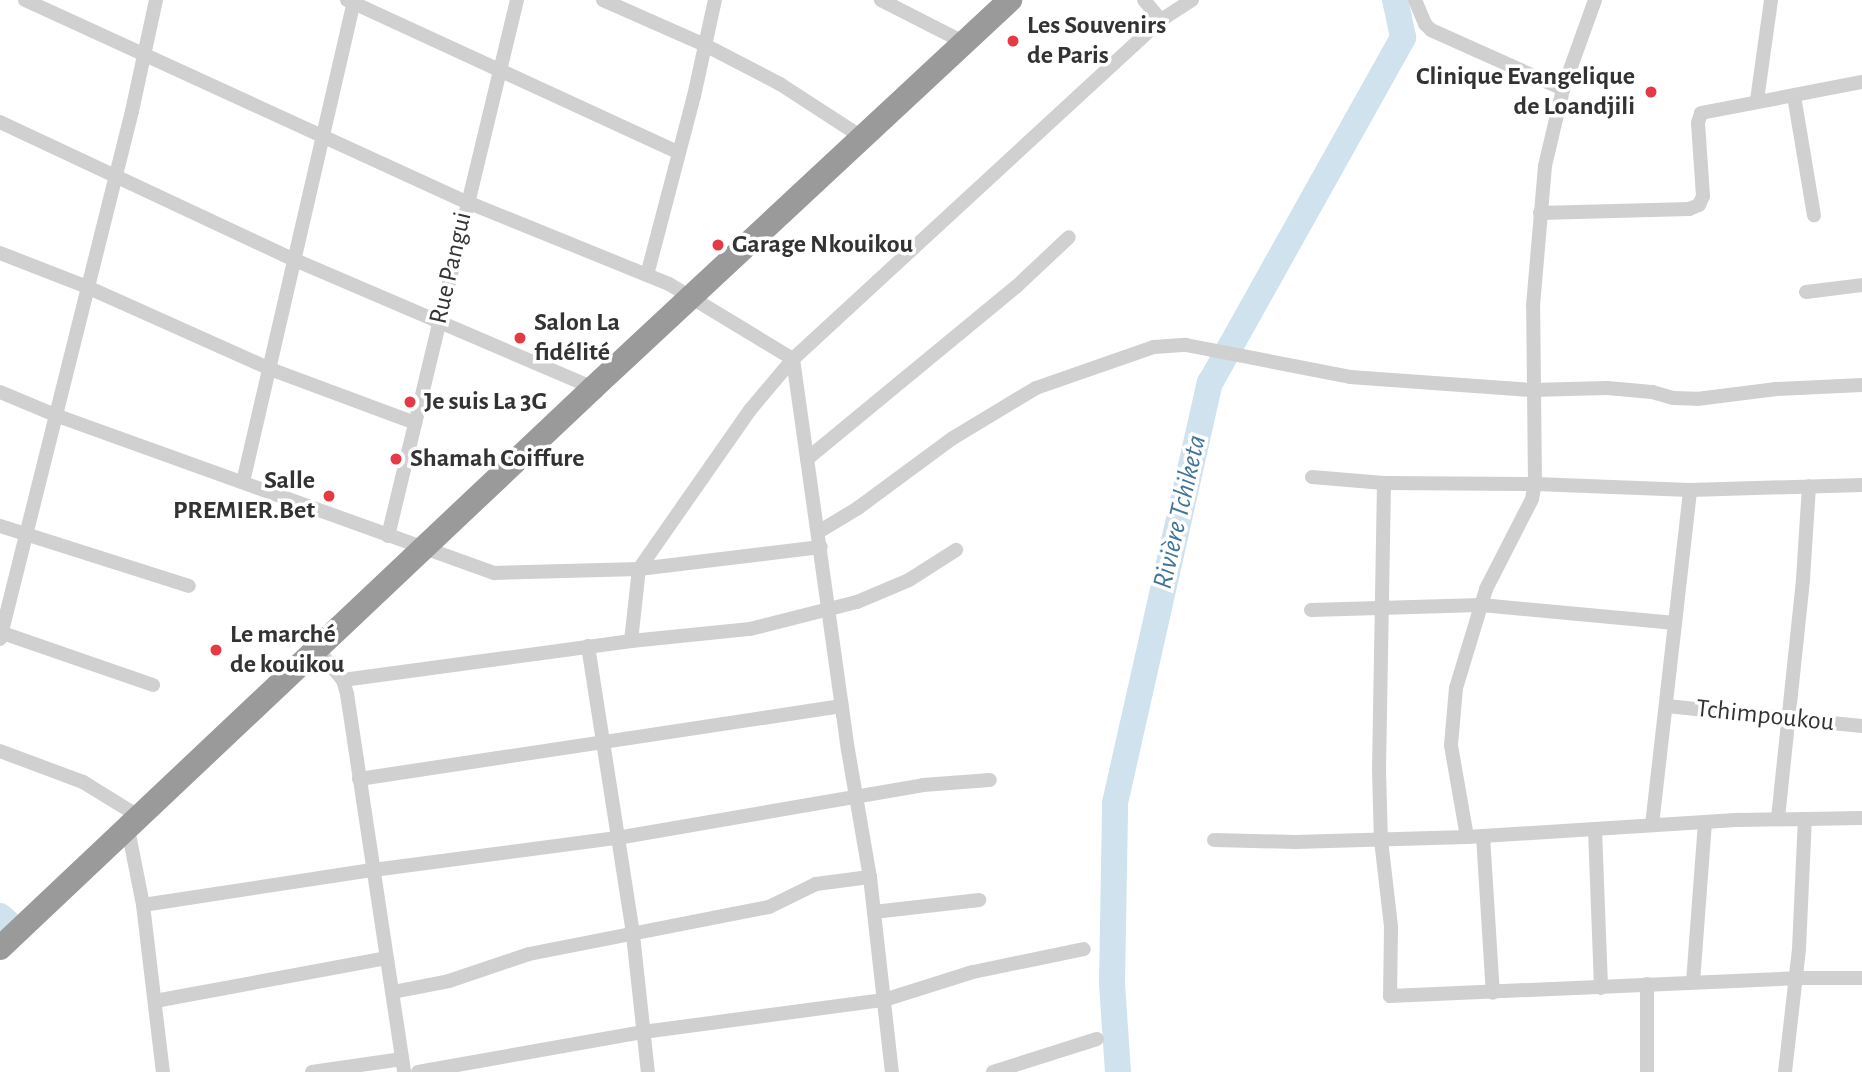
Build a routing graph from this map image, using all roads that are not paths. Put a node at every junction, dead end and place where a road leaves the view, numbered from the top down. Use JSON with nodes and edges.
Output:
{"nodes":[{"id":1,"x":26,"y":0,"type":"edge"},
{"id":2,"x":156,"y":0,"type":"edge"},
{"id":3,"x":517,"y":0,"type":"edge"},
{"id":4,"x":603,"y":0,"type":"edge"},
{"id":5,"x":715,"y":0,"type":"edge"},
{"id":6,"x":881,"y":0,"type":"edge"},
{"id":7,"x":1010,"y":0,"type":"edge"},
{"id":8,"x":1144,"y":0,"type":"edge"},
{"id":9,"x":1192,"y":0,"type":"edge"},
{"id":10,"x":1415,"y":0,"type":"edge"},
{"id":11,"x":1595,"y":0,"type":"edge"},
{"id":12,"x":1771,"y":0,"type":"edge"},
{"id":13,"x":351,"y":1,"type":"edge"},
{"id":14,"x":1161,"y":20,"type":"junction"},
{"id":15,"x":965,"y":43,"type":"junction"},
{"id":16,"x":705,"y":45,"type":"junction"},
{"id":17,"x":144,"y":55,"type":"junction"},
{"id":18,"x":499,"y":70,"type":"junction"},
{"id":19,"x":1862,"y":82,"type":"edge"},
{"id":20,"x":1563,"y":89,"type":"junction"},
{"id":21,"x":1794,"y":96,"type":"junction"},
{"id":22,"x":1757,"y":100,"type":"junction"},
{"id":23,"x":0,"y":122,"type":"edge"},
{"id":24,"x":324,"y":137,"type":"junction"},
{"id":25,"x":863,"y":138,"type":"junction"},
{"id":26,"x":678,"y":152,"type":"junction"},
{"id":27,"x":114,"y":174,"type":"junction"},
{"id":28,"x":467,"y":202,"type":"junction"},
{"id":29,"x":1540,"y":213,"type":"junction"},
{"id":30,"x":1814,"y":215,"type":"dead end"},
{"id":31,"x":1069,"y":237,"type":"dead end"},
{"id":32,"x":0,"y":253,"type":"edge"},
{"id":33,"x":295,"y":260,"type":"junction"},
{"id":34,"x":647,"y":275,"type":"junction"},
{"id":35,"x":1862,"y":285,"type":"edge"},
{"id":36,"x":87,"y":287,"type":"junction"},
{"id":37,"x":1806,"y":292,"type":"dead end"},
{"id":38,"x":692,"y":296,"type":"junction"},
{"id":39,"x":439,"y":319,"type":"junction"},
{"id":40,"x":793,"y":359,"type":"junction"},
{"id":41,"x":270,"y":369,"type":"junction"},
{"id":42,"x":1862,"y":385,"type":"edge"},
{"id":43,"x":593,"y":388,"type":"junction"},
{"id":44,"x":1531,"y":390,"type":"junction"},
{"id":45,"x":0,"y":392,"type":"edge"},
{"id":46,"x":55,"y":415,"type":"junction"},
{"id":47,"x":415,"y":423,"type":"junction"},
{"id":48,"x":807,"y":459,"type":"junction"},
{"id":49,"x":1312,"y":477,"type":"dead end"},
{"id":50,"x":243,"y":482,"type":"junction"},
{"id":51,"x":1384,"y":483,"type":"junction"},
{"id":52,"x":1535,"y":484,"type":"junction"},
{"id":53,"x":1862,"y":485,"type":"edge"},
{"id":54,"x":1809,"y":486,"type":"junction"},
{"id":55,"x":1690,"y":490,"type":"junction"},
{"id":56,"x":0,"y":526,"type":"edge"},
{"id":57,"x":820,"y":531,"type":"junction"},
{"id":58,"x":26,"y":533,"type":"junction"},
{"id":59,"x":388,"y":536,"type":"junction"},
{"id":60,"x":821,"y":547,"type":"junction"},
{"id":61,"x":422,"y":549,"type":"junction"},
{"id":62,"x":956,"y":550,"type":"dead end"},
{"id":63,"x":639,"y":569,"type":"junction"},
{"id":64,"x":189,"y":586,"type":"dead end"},
{"id":65,"x":1481,"y":605,"type":"junction"},
{"id":66,"x":1383,"y":609,"type":"junction"},
{"id":67,"x":1311,"y":610,"type":"dead end"},
{"id":68,"x":828,"y":611,"type":"junction"},
{"id":69,"x":1675,"y":623,"type":"junction"},
{"id":70,"x":0,"y":634,"type":"edge"},
{"id":71,"x":631,"y":640,"type":"junction"},
{"id":72,"x":588,"y":646,"type":"junction"},
{"id":73,"x":317,"y":649,"type":"junction"},
{"id":74,"x":343,"y":680,"type":"junction"},
{"id":75,"x":153,"y":685,"type":"dead end"},
{"id":76,"x":842,"y":706,"type":"junction"},
{"id":77,"x":1667,"y":706,"type":"junction"},
{"id":78,"x":1787,"y":718,"type":"junction"},
{"id":79,"x":1862,"y":726,"type":"edge"},
{"id":80,"x":602,"y":742,"type":"junction"},
{"id":81,"x":0,"y":751,"type":"edge"},
{"id":82,"x":359,"y":779,"type":"junction"},
{"id":83,"x":990,"y":780,"type":"dead end"},
{"id":84,"x":856,"y":797,"type":"junction"},
{"id":85,"x":1778,"y":818,"type":"junction"},
{"id":86,"x":1862,"y":818,"type":"edge"},
{"id":87,"x":1805,"y":819,"type":"junction"},
{"id":88,"x":134,"y":823,"type":"junction"},
{"id":89,"x":1705,"y":823,"type":"junction"},
{"id":90,"x":1652,"y":825,"type":"junction"},
{"id":91,"x":1595,"y":830,"type":"junction"},
{"id":92,"x":1483,"y":836,"type":"junction"},
{"id":93,"x":1467,"y":837,"type":"junction"},
{"id":94,"x":617,"y":838,"type":"junction"},
{"id":95,"x":1381,"y":840,"type":"junction"},
{"id":96,"x":1214,"y":841,"type":"dead end"},
{"id":97,"x":373,"y":870,"type":"junction"},
{"id":98,"x":870,"y":877,"type":"junction"},
{"id":99,"x":979,"y":900,"type":"dead end"},
{"id":100,"x":143,"y":905,"type":"junction"},
{"id":101,"x":874,"y":912,"type":"junction"},
{"id":102,"x":633,"y":935,"type":"junction"},
{"id":103,"x":0,"y":948,"type":"edge"},
{"id":104,"x":1084,"y":949,"type":"dead end"},
{"id":105,"x":386,"y":958,"type":"junction"},
{"id":106,"x":1795,"y":978,"type":"junction"},
{"id":107,"x":1862,"y":978,"type":"edge"},
{"id":108,"x":1693,"y":982,"type":"junction"},
{"id":109,"x":1647,"y":984,"type":"junction"},
{"id":110,"x":1601,"y":988,"type":"junction"},
{"id":111,"x":393,"y":992,"type":"junction"},
{"id":112,"x":1493,"y":993,"type":"junction"},
{"id":113,"x":884,"y":1000,"type":"junction"},
{"id":114,"x":155,"y":1001,"type":"junction"},
{"id":115,"x":643,"y":1032,"type":"junction"},
{"id":116,"x":1097,"y":1039,"type":"dead end"},
{"id":117,"x":403,"y":1066,"type":"edge"},
{"id":118,"x":163,"y":1072,"type":"edge"},
{"id":119,"x":312,"y":1072,"type":"edge"},
{"id":120,"x":418,"y":1072,"type":"edge"},
{"id":121,"x":648,"y":1072,"type":"edge"},
{"id":122,"x":892,"y":1072,"type":"edge"},
{"id":123,"x":993,"y":1072,"type":"edge"},
{"id":124,"x":1647,"y":1072,"type":"edge"},
{"id":125,"x":1784,"y":1072,"type":"edge"}],
"edges":[{"from":1,"to":17,"type":"street"},
{"from":2,"to":17,"type":"street"},
{"from":3,"to":18,"type":"street","name":"Rue Pangui"},
{"from":4,"to":16,"type":"street"},
{"from":5,"to":16,"type":"street"},
{"from":6,"to":15,"type":"street"},
{"from":7,"to":15,"type":"highway"},
{"from":8,"to":14,"type":"street"},
{"from":9,"to":14,"type":"street"},
{"from":10,"to":20,"type":"street"},
{"from":11,"to":20,"type":"street"},
{"from":12,"to":22,"type":"street"},
{"from":13,"to":18,"type":"street"},
{"from":13,"to":24,"type":"street"},
{"from":14,"to":40,"type":"street"},
{"from":15,"to":25,"type":"highway"},
{"from":16,"to":25,"type":"street"},
{"from":16,"to":26,"type":"street"},
{"from":17,"to":24,"type":"street"},
{"from":17,"to":27,"type":"street"},
{"from":18,"to":26,"type":"street"},
{"from":18,"to":28,"type":"street","name":"Rue Pangui"},
{"from":19,"to":21,"type":"street"},
{"from":20,"to":29,"type":"street"},
{"from":21,"to":22,"type":"street"},
{"from":21,"to":30,"type":"street"},
{"from":22,"to":29,"type":"street"},
{"from":23,"to":27,"type":"street"},
{"from":24,"to":28,"type":"street"},
{"from":24,"to":33,"type":"street"},
{"from":25,"to":38,"type":"highway"},
{"from":26,"to":34,"type":"street"},
{"from":27,"to":33,"type":"street"},
{"from":27,"to":36,"type":"street"},
{"from":28,"to":34,"type":"street"},
{"from":28,"to":39,"type":"street","name":"Rue Pangui"},
{"from":29,"to":44,"type":"street"},
{"from":31,"to":48,"type":"street"},
{"from":32,"to":36,"type":"street"},
{"from":33,"to":39,"type":"street"},
{"from":33,"to":41,"type":"street"},
{"from":34,"to":38,"type":"street"},
{"from":35,"to":37,"type":"street"},
{"from":36,"to":41,"type":"street"},
{"from":36,"to":46,"type":"street"},
{"from":38,"to":40,"type":"street"},
{"from":38,"to":43,"type":"highway"},
{"from":39,"to":43,"type":"street"},
{"from":39,"to":47,"type":"street","name":"Rue Pangui"},
{"from":40,"to":48,"type":"street"},
{"from":40,"to":63,"type":"street"},
{"from":41,"to":47,"type":"street"},
{"from":41,"to":50,"type":"street"},
{"from":42,"to":44,"type":"street"},
{"from":43,"to":61,"type":"highway"},
{"from":44,"to":52,"type":"street"},
{"from":44,"to":57,"type":"street"},
{"from":45,"to":46,"type":"street"},
{"from":46,"to":50,"type":"street"},
{"from":46,"to":58,"type":"street"},
{"from":47,"to":59,"type":"street","name":"Rue Pangui"},
{"from":48,"to":57,"type":"street"},
{"from":49,"to":51,"type":"street"},
{"from":50,"to":59,"type":"street"},
{"from":51,"to":52,"type":"street"},
{"from":51,"to":66,"type":"street"},
{"from":52,"to":55,"type":"street"},
{"from":52,"to":65,"type":"street"},
{"from":53,"to":54,"type":"street"},
{"from":54,"to":55,"type":"street"},
{"from":54,"to":78,"type":"street"},
{"from":55,"to":69,"type":"street"},
{"from":56,"to":58,"type":"street"},
{"from":57,"to":60,"type":"street"},
{"from":58,"to":64,"type":"street"},
{"from":58,"to":70,"type":"street"},
{"from":59,"to":61,"type":"street"},
{"from":60,"to":63,"type":"street"},
{"from":60,"to":68,"type":"street"},
{"from":61,"to":63,"type":"street"},
{"from":61,"to":73,"type":"highway"},
{"from":62,"to":68,"type":"street"},
{"from":63,"to":71,"type":"street"},
{"from":65,"to":66,"type":"street"},
{"from":65,"to":69,"type":"street"},
{"from":65,"to":93,"type":"street"},
{"from":66,"to":67,"type":"street"},
{"from":66,"to":95,"type":"street"},
{"from":68,"to":71,"type":"street"},
{"from":68,"to":76,"type":"street"},
{"from":69,"to":77,"type":"street"},
{"from":70,"to":75,"type":"street"},
{"from":71,"to":72,"type":"street"},
{"from":72,"to":74,"type":"street"},
{"from":72,"to":80,"type":"street"},
{"from":73,"to":74,"type":"street"},
{"from":73,"to":88,"type":"highway"},
{"from":74,"to":82,"type":"street"},
{"from":76,"to":80,"type":"street"},
{"from":76,"to":84,"type":"street"},
{"from":77,"to":78,"type":"street","name":"Tchimpoukou"},
{"from":77,"to":90,"type":"street"},
{"from":78,"to":79,"type":"street","name":"Tchimpoukou"},
{"from":78,"to":85,"type":"street"},
{"from":80,"to":82,"type":"street"},
{"from":80,"to":94,"type":"street"},
{"from":81,"to":88,"type":"street"},
{"from":82,"to":97,"type":"street"},
{"from":83,"to":84,"type":"street"},
{"from":84,"to":94,"type":"street"},
{"from":84,"to":98,"type":"street"},
{"from":85,"to":87,"type":"street"},
{"from":85,"to":89,"type":"street"},
{"from":86,"to":87,"type":"street"},
{"from":87,"to":106,"type":"street"},
{"from":88,"to":100,"type":"street"},
{"from":88,"to":103,"type":"highway"},
{"from":89,"to":90,"type":"street"},
{"from":89,"to":108,"type":"street"},
{"from":90,"to":91,"type":"street"},
{"from":91,"to":92,"type":"street"},
{"from":91,"to":110,"type":"street"},
{"from":92,"to":93,"type":"street"},
{"from":92,"to":112,"type":"street"},
{"from":93,"to":95,"type":"street"},
{"from":94,"to":97,"type":"street"},
{"from":94,"to":102,"type":"street"},
{"from":95,"to":96,"type":"street"},
{"from":95,"to":112,"type":"street"},
{"from":97,"to":100,"type":"street"},
{"from":97,"to":105,"type":"street"},
{"from":98,"to":101,"type":"street"},
{"from":98,"to":102,"type":"street"},
{"from":99,"to":101,"type":"street"},
{"from":100,"to":114,"type":"street"},
{"from":101,"to":113,"type":"street"},
{"from":102,"to":111,"type":"street"},
{"from":102,"to":115,"type":"street"},
{"from":104,"to":113,"type":"street"},
{"from":105,"to":111,"type":"street"},
{"from":105,"to":114,"type":"street"},
{"from":106,"to":107,"type":"street"},
{"from":106,"to":108,"type":"street"},
{"from":106,"to":125,"type":"street"},
{"from":108,"to":109,"type":"street"},
{"from":109,"to":110,"type":"street"},
{"from":109,"to":124,"type":"street"},
{"from":110,"to":112,"type":"street"},
{"from":111,"to":117,"type":"street"},
{"from":113,"to":115,"type":"street"},
{"from":113,"to":122,"type":"street"},
{"from":114,"to":118,"type":"street"},
{"from":115,"to":120,"type":"street"},
{"from":115,"to":121,"type":"street"},
{"from":116,"to":123,"type":"street"},
{"from":117,"to":119,"type":"street"}]}
